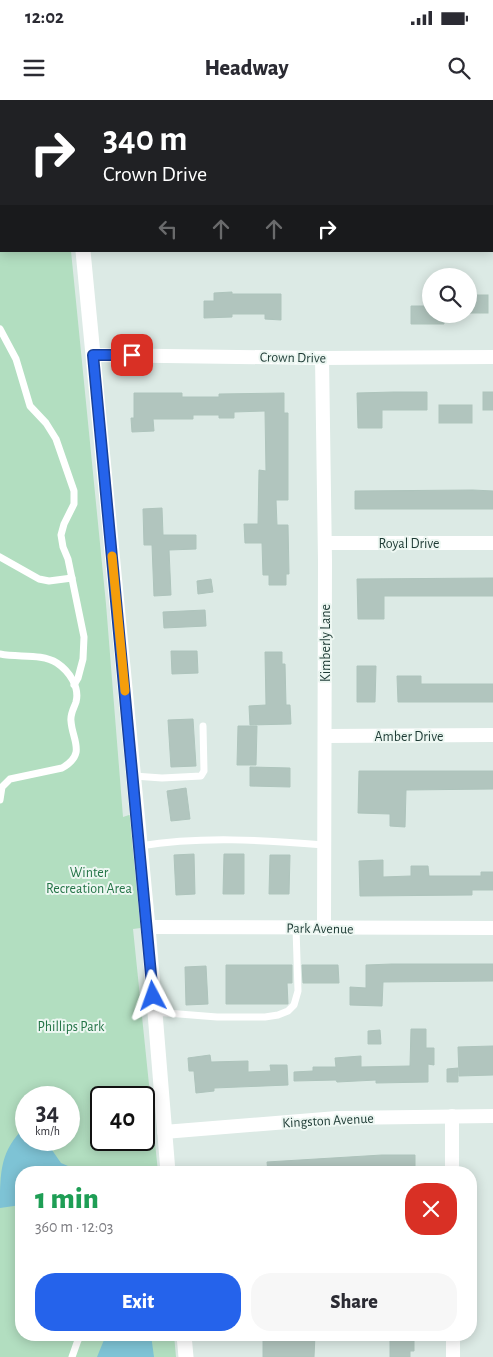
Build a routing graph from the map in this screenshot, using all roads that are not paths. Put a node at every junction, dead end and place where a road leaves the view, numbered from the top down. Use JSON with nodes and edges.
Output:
{"nodes":[{"id":1,"x":83,"y":252,"type":"edge"},
{"id":2,"x":0,"y":329,"type":"edge"},
{"id":3,"x":93,"y":355,"type":"junction"},
{"id":4,"x":493,"y":357,"type":"edge"},
{"id":5,"x":322,"y":358,"type":"junction"},
{"id":6,"x":325,"y":543,"type":"junction"},
{"id":7,"x":493,"y":543,"type":"edge"},
{"id":8,"x":0,"y":557,"type":"edge"},
{"id":9,"x":72,"y":578,"type":"junction"},
{"id":10,"x":0,"y":654,"type":"edge"},
{"id":11,"x":74,"y":684,"type":"junction"},
{"id":12,"x":203,"y":726,"type":"dead end"},
{"id":13,"x":493,"y":735,"type":"edge"},
{"id":14,"x":325,"y":736,"type":"junction"},
{"id":15,"x":133,"y":776,"type":"junction"},
{"id":16,"x":0,"y":800,"type":"edge"},
{"id":17,"x":324,"y":845,"type":"junction"},
{"id":18,"x":140,"y":846,"type":"junction"},
{"id":19,"x":148,"y":928,"type":"junction"},
{"id":20,"x":296,"y":928,"type":"junction"},
{"id":21,"x":493,"y":928,"type":"edge"},
{"id":22,"x":324,"y":929,"type":"junction"},
{"id":23,"x":154,"y":1012,"type":"junction"},
{"id":24,"x":452,"y":1116,"type":"junction"},
{"id":25,"x":493,"y":1116,"type":"edge"},
{"id":26,"x":164,"y":1132,"type":"junction"},
{"id":27,"x":167,"y":1166,"type":"edge"},
{"id":28,"x":452,"y":1166,"type":"edge"},
{"id":29,"x":78,"y":1341,"type":"edge"},
{"id":30,"x":185,"y":1341,"type":"edge"},
{"id":31,"x":453,"y":1341,"type":"edge"},
{"id":32,"x":72,"y":1357,"type":"edge"},
{"id":33,"x":186,"y":1357,"type":"edge"},
{"id":34,"x":453,"y":1357,"type":"edge"}],
"edges":[{"from":1,"to":3,"type":"street"},
{"from":2,"to":9,"type":"lane"},
{"from":3,"to":5,"type":"street","name":"Crown Drive"},
{"from":3,"to":15,"type":"street"},
{"from":4,"to":5,"type":"street","name":"Crown Drive"},
{"from":5,"to":6,"type":"street","name":"Kimberly Lane"},
{"from":6,"to":7,"type":"street","name":"Royal Drive"},
{"from":6,"to":14,"type":"street","name":"Kimberly Lane"},
{"from":8,"to":9,"type":"lane"},
{"from":9,"to":11,"type":"lane"},
{"from":10,"to":11,"type":"lane"},
{"from":11,"to":16,"type":"lane"},
{"from":12,"to":15,"type":"lane"},
{"from":13,"to":14,"type":"street","name":"Amber Drive"},
{"from":14,"to":17,"type":"street","name":"Kimberly Lane"},
{"from":15,"to":18,"type":"street"},
{"from":17,"to":18,"type":"lane"},
{"from":17,"to":22,"type":"street","name":"Kimberly Lane"},
{"from":18,"to":19,"type":"street"},
{"from":19,"to":20,"type":"street","name":"Park Avenue"},
{"from":19,"to":23,"type":"street"},
{"from":20,"to":22,"type":"street","name":"Park Avenue"},
{"from":20,"to":23,"type":"lane"},
{"from":21,"to":22,"type":"street","name":"Park Avenue"},
{"from":23,"to":26,"type":"street"},
{"from":24,"to":25,"type":"street","name":"Kingston Avenue"},
{"from":24,"to":26,"type":"street","name":"Kingston Avenue"},
{"from":24,"to":28,"type":"street"},
{"from":26,"to":27,"type":"street"},
{"from":29,"to":32,"type":"lane"},
{"from":30,"to":33,"type":"street"},
{"from":31,"to":34,"type":"street"}]}
